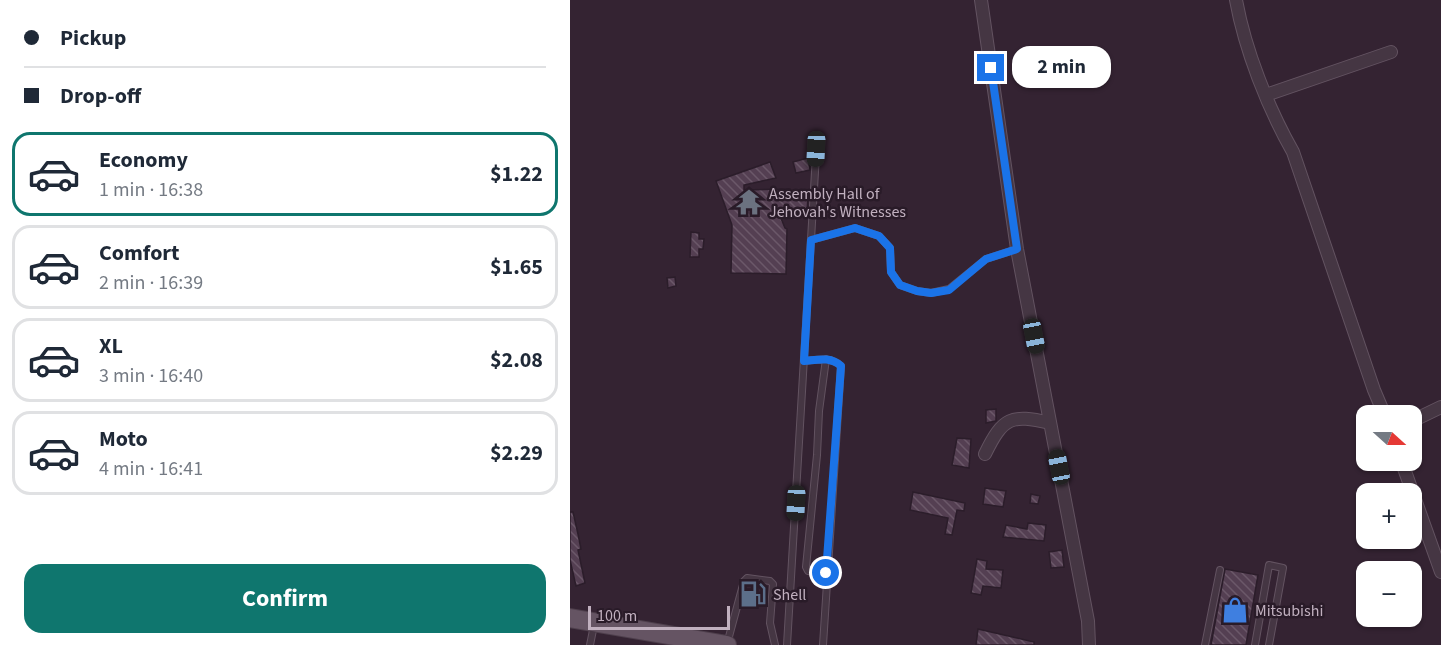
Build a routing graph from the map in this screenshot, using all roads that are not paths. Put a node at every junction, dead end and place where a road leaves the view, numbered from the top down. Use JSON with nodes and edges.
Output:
{"nodes":[{"id":1,"x":981,"y":0,"type":"edge"},
{"id":2,"x":1236,"y":0,"type":"edge"},
{"id":3,"x":1391,"y":52,"type":"dead end"},
{"id":4,"x":1266,"y":95,"type":"junction"},
{"id":5,"x":817,"y":138,"type":"dead end"},
{"id":6,"x":811,"y":240,"type":"junction"},
{"id":7,"x":1017,"y":249,"type":"junction"},
{"id":8,"x":826,"y":359,"type":"junction"},
{"id":9,"x":804,"y":361,"type":"junction"},
{"id":10,"x":1380,"y":405,"type":"edge"},
{"id":11,"x":1441,"y":407,"type":"edge"},
{"id":12,"x":1422,"y":416,"type":"edge"},
{"id":13,"x":1050,"y":423,"type":"junction"},
{"id":14,"x":985,"y":454,"type":"dead end"},
{"id":15,"x":1405,"y":471,"type":"edge"},
{"id":16,"x":1220,"y":570,"type":"dead end"},
{"id":17,"x":1441,"y":572,"type":"edge"},
{"id":18,"x":826,"y":573,"type":"junction"},
{"id":19,"x":570,"y":618,"type":"edge"},
{"id":20,"x":594,"y":622,"type":"junction"},
{"id":21,"x":1257,"y":629,"type":"junction"},
{"id":22,"x":1271,"y":631,"type":"junction"},
{"id":23,"x":591,"y":645,"type":"edge"},
{"id":24,"x":727,"y":645,"type":"edge"},
{"id":25,"x":775,"y":645,"type":"edge"},
{"id":26,"x":787,"y":645,"type":"edge"},
{"id":27,"x":823,"y":645,"type":"edge"},
{"id":28,"x":1089,"y":645,"type":"edge"},
{"id":29,"x":1205,"y":645,"type":"edge"},
{"id":30,"x":1255,"y":645,"type":"edge"},
{"id":31,"x":1269,"y":645,"type":"edge"}],
"edges":[{"from":1,"to":7,"type":"street"},
{"from":2,"to":4,"type":"street"},
{"from":3,"to":4,"type":"street"},
{"from":4,"to":10,"type":"street"},
{"from":5,"to":6,"type":"lane"},
{"from":6,"to":7,"type":"lane"},
{"from":6,"to":9,"type":"lane"},
{"from":7,"to":13,"type":"street"},
{"from":8,"to":9,"type":"lane"},
{"from":8,"to":18,"type":"lane"},
{"from":8,"to":18,"type":"lane"},
{"from":9,"to":26,"type":"lane"},
{"from":11,"to":12,"type":"street"},
{"from":13,"to":14,"type":"street"},
{"from":13,"to":28,"type":"street"},
{"from":15,"to":17,"type":"street"},
{"from":16,"to":29,"type":"lane"},
{"from":18,"to":27,"type":"lane"},
{"from":19,"to":20,"type":"main road"},
{"from":20,"to":23,"type":"lane"},
{"from":20,"to":24,"type":"main road"},
{"from":21,"to":22,"type":"lane"},
{"from":21,"to":22,"type":"lane"},
{"from":21,"to":30,"type":"lane"},
{"from":22,"to":31,"type":"lane"},
{"from":24,"to":25,"type":"lane"}]}
